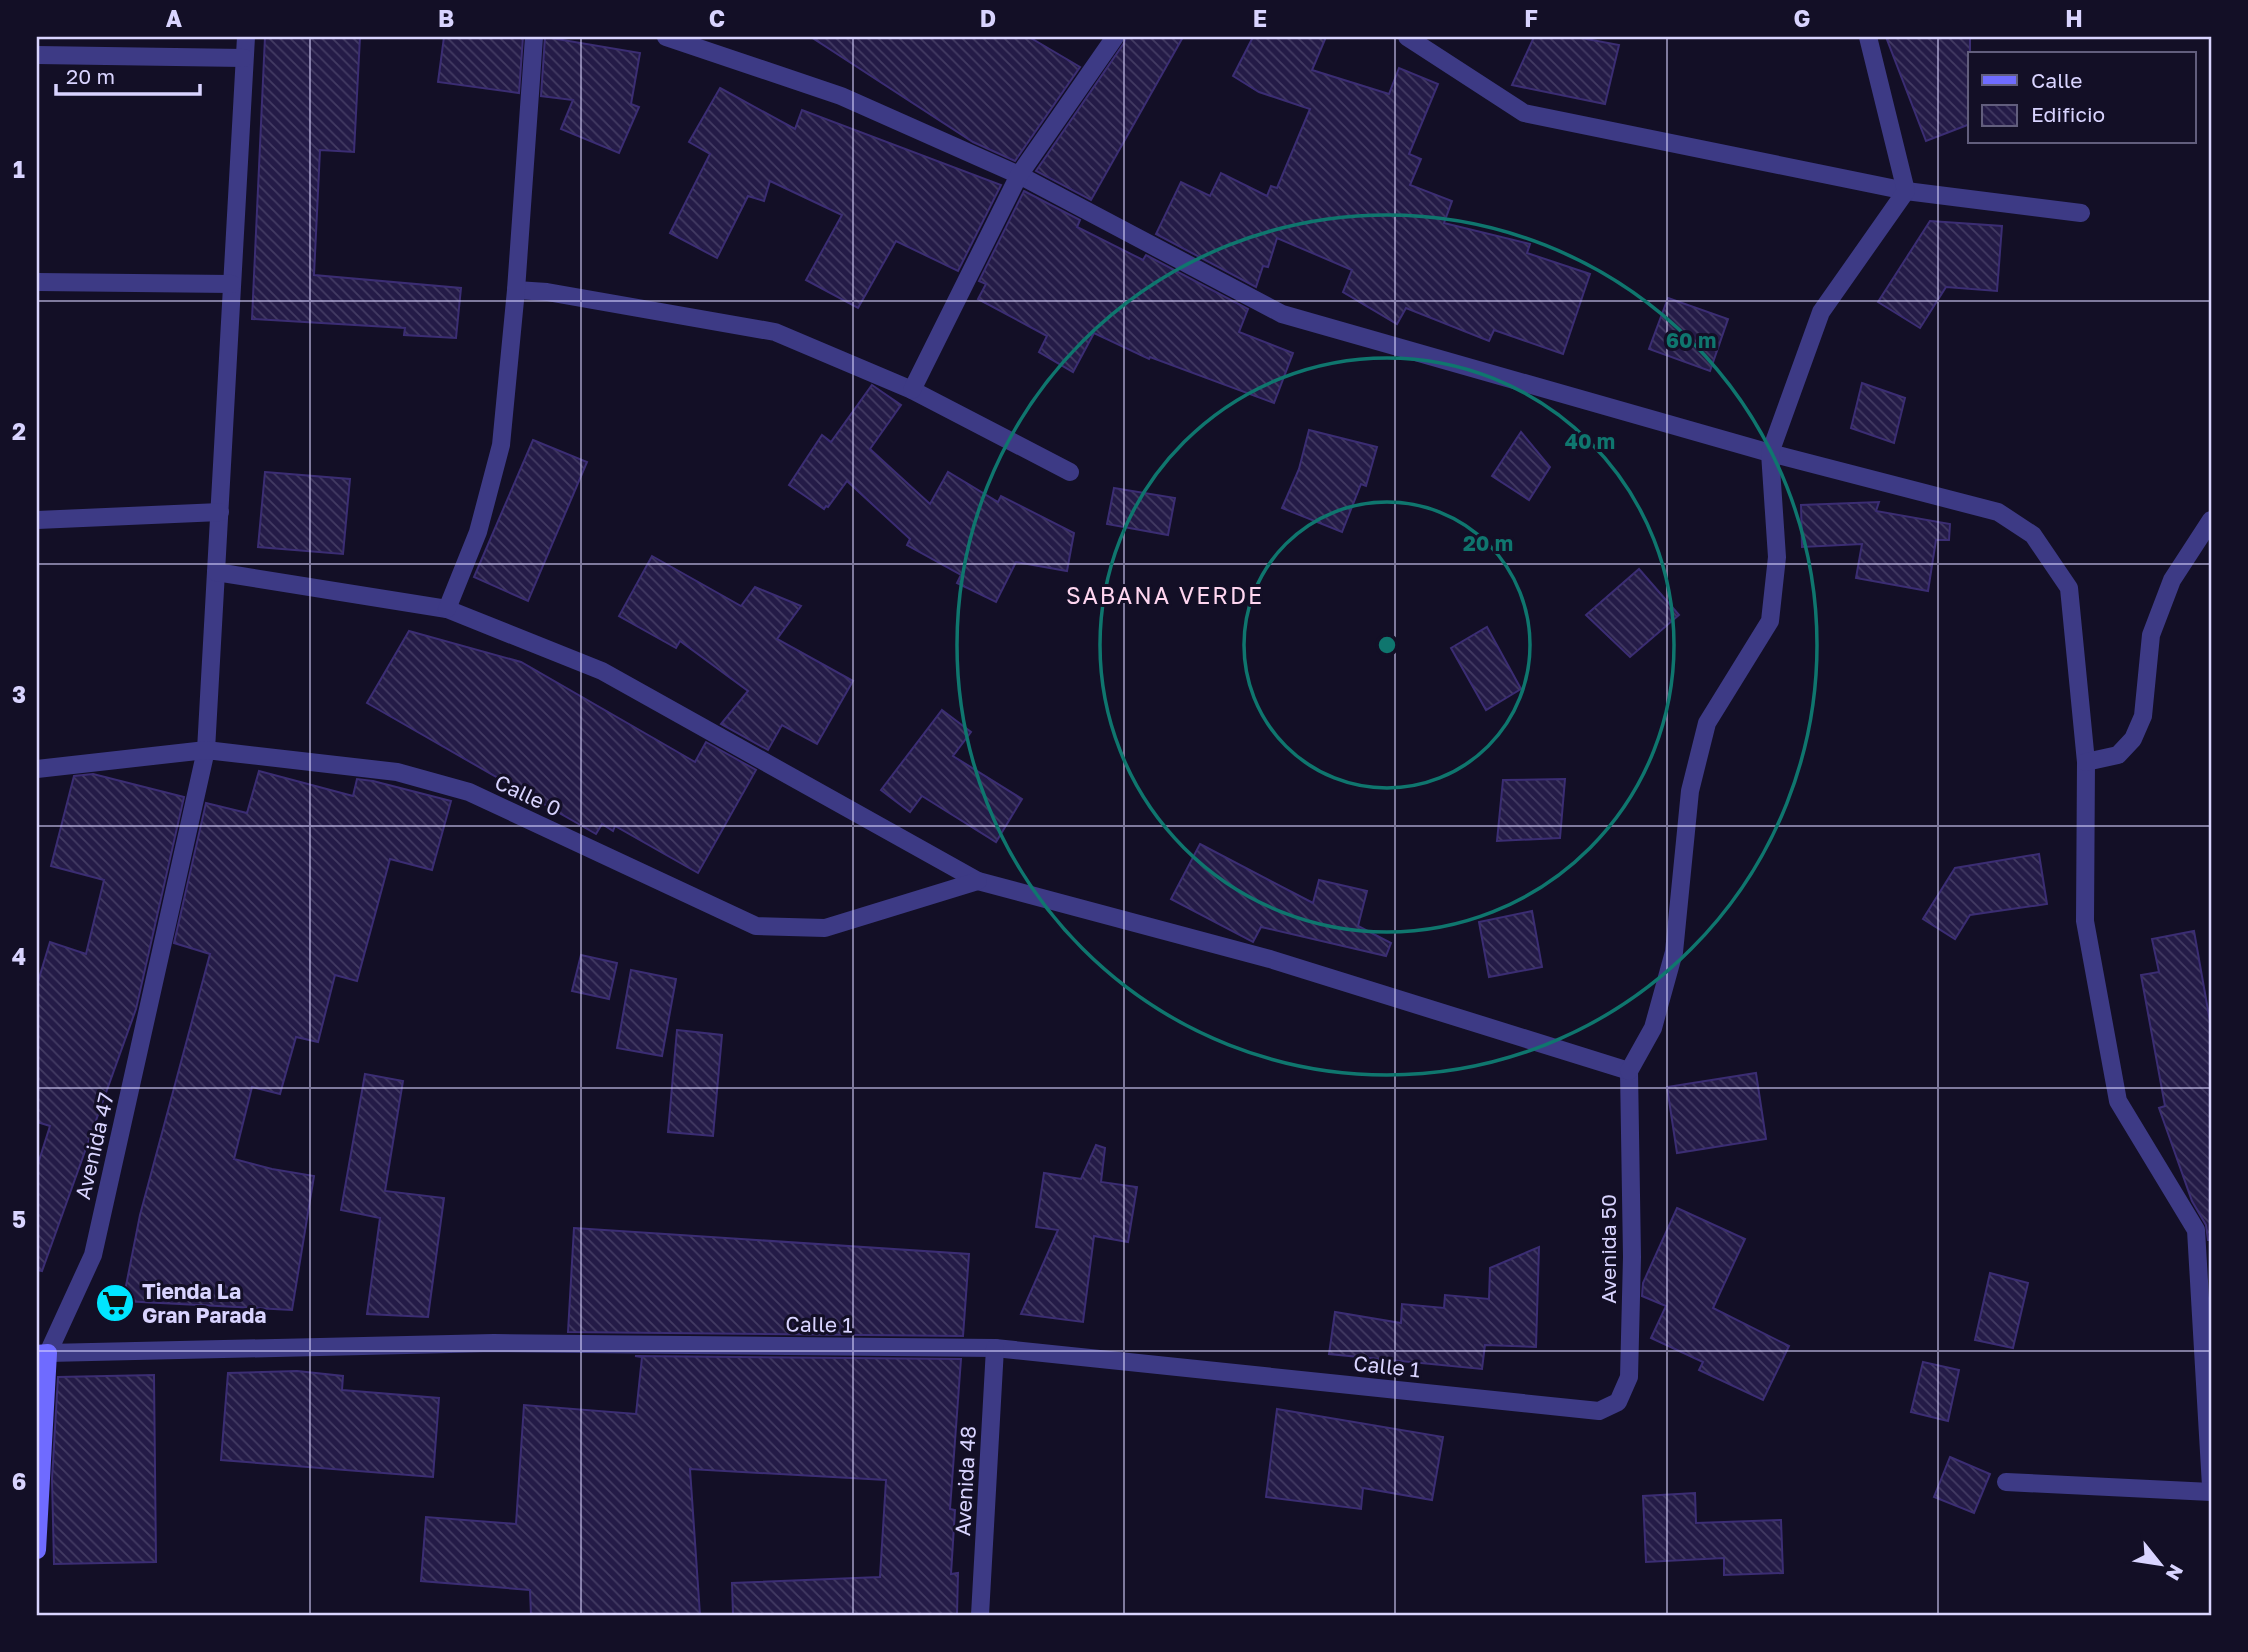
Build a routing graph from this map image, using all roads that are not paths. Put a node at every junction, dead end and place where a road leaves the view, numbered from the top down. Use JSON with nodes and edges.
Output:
{"nodes":[{"id":1,"x":246,"y":37,"type":"edge"},
{"id":2,"x":534,"y":37,"type":"edge"},
{"id":3,"x":666,"y":37,"type":"edge"},
{"id":4,"x":1115,"y":37,"type":"edge"},
{"id":5,"x":1407,"y":37,"type":"edge"},
{"id":6,"x":1868,"y":37,"type":"edge"},
{"id":7,"x":37,"y":55,"type":"edge"},
{"id":8,"x":244,"y":58,"type":"junction"},
{"id":9,"x":1018,"y":175,"type":"junction"},
{"id":10,"x":1906,"y":191,"type":"junction"},
{"id":11,"x":2081,"y":214,"type":"dead end"},
{"id":12,"x":37,"y":282,"type":"edge"},
{"id":13,"x":232,"y":284,"type":"junction"},
{"id":14,"x":516,"y":290,"type":"junction"},
{"id":15,"x":912,"y":390,"type":"junction"},
{"id":16,"x":1770,"y":453,"type":"junction"},
{"id":17,"x":1070,"y":472,"type":"dead end"},
{"id":18,"x":220,"y":512,"type":"junction"},
{"id":19,"x":37,"y":520,"type":"edge"},
{"id":20,"x":2211,"y":520,"type":"edge"},
{"id":21,"x":216,"y":572,"type":"junction"},
{"id":22,"x":447,"y":609,"type":"junction"},
{"id":23,"x":206,"y":750,"type":"junction"},
{"id":24,"x":2086,"y":762,"type":"junction"},
{"id":25,"x":37,"y":769,"type":"edge"},
{"id":26,"x":978,"y":881,"type":"junction"},
{"id":27,"x":1629,"y":1071,"type":"junction"},
{"id":28,"x":995,"y":1348,"type":"junction"},
{"id":29,"x":42,"y":1354,"type":"edge"},
{"id":30,"x":1599,"y":1411,"type":"joint"},
{"id":31,"x":2007,"y":1482,"type":"dead end"},
{"id":32,"x":2211,"y":1486,"type":"edge"},
{"id":33,"x":2211,"y":1492,"type":"edge"},
{"id":34,"x":37,"y":1550,"type":"edge"},
{"id":35,"x":980,"y":1615,"type":"edge"}],
"edges":[{"from":1,"to":8,"type":"street","name":"Avenida 47"},
{"from":2,"to":14,"type":"street"},
{"from":3,"to":9,"type":"street"},
{"from":4,"to":9,"type":"street"},
{"from":5,"to":10,"type":"street"},
{"from":6,"to":10,"type":"street"},
{"from":7,"to":8,"type":"street"},
{"from":8,"to":13,"type":"street","name":"Avenida 47"},
{"from":9,"to":15,"type":"street"},
{"from":9,"to":16,"type":"street"},
{"from":10,"to":11,"type":"street"},
{"from":10,"to":16,"type":"street"},
{"from":12,"to":13,"type":"street"},
{"from":13,"to":18,"type":"street","name":"Avenida 47"},
{"from":14,"to":15,"type":"street"},
{"from":14,"to":22,"type":"street"},
{"from":15,"to":17,"type":"street"},
{"from":16,"to":24,"type":"street"},
{"from":16,"to":27,"type":"street"},
{"from":18,"to":19,"type":"street"},
{"from":18,"to":21,"type":"street","name":"Avenida 47"},
{"from":20,"to":24,"type":"street"},
{"from":21,"to":22,"type":"street"},
{"from":21,"to":23,"type":"street","name":"Avenida 47"},
{"from":22,"to":26,"type":"street"},
{"from":23,"to":25,"type":"street","name":"Calle 0"},
{"from":23,"to":26,"type":"street","name":"Calle 0"},
{"from":23,"to":29,"type":"street","name":"Avenida 47"},
{"from":24,"to":32,"type":"street"},
{"from":26,"to":27,"type":"street"},
{"from":27,"to":30,"type":"street","name":"Avenida 50"},
{"from":28,"to":29,"type":"street","name":"Calle 1"},
{"from":28,"to":30,"type":"street","name":"Calle 1"},
{"from":28,"to":35,"type":"street","name":"Avenida 48"},
{"from":29,"to":34,"type":"street","name":"Avenida 47"},
{"from":31,"to":33,"type":"street"}]}
